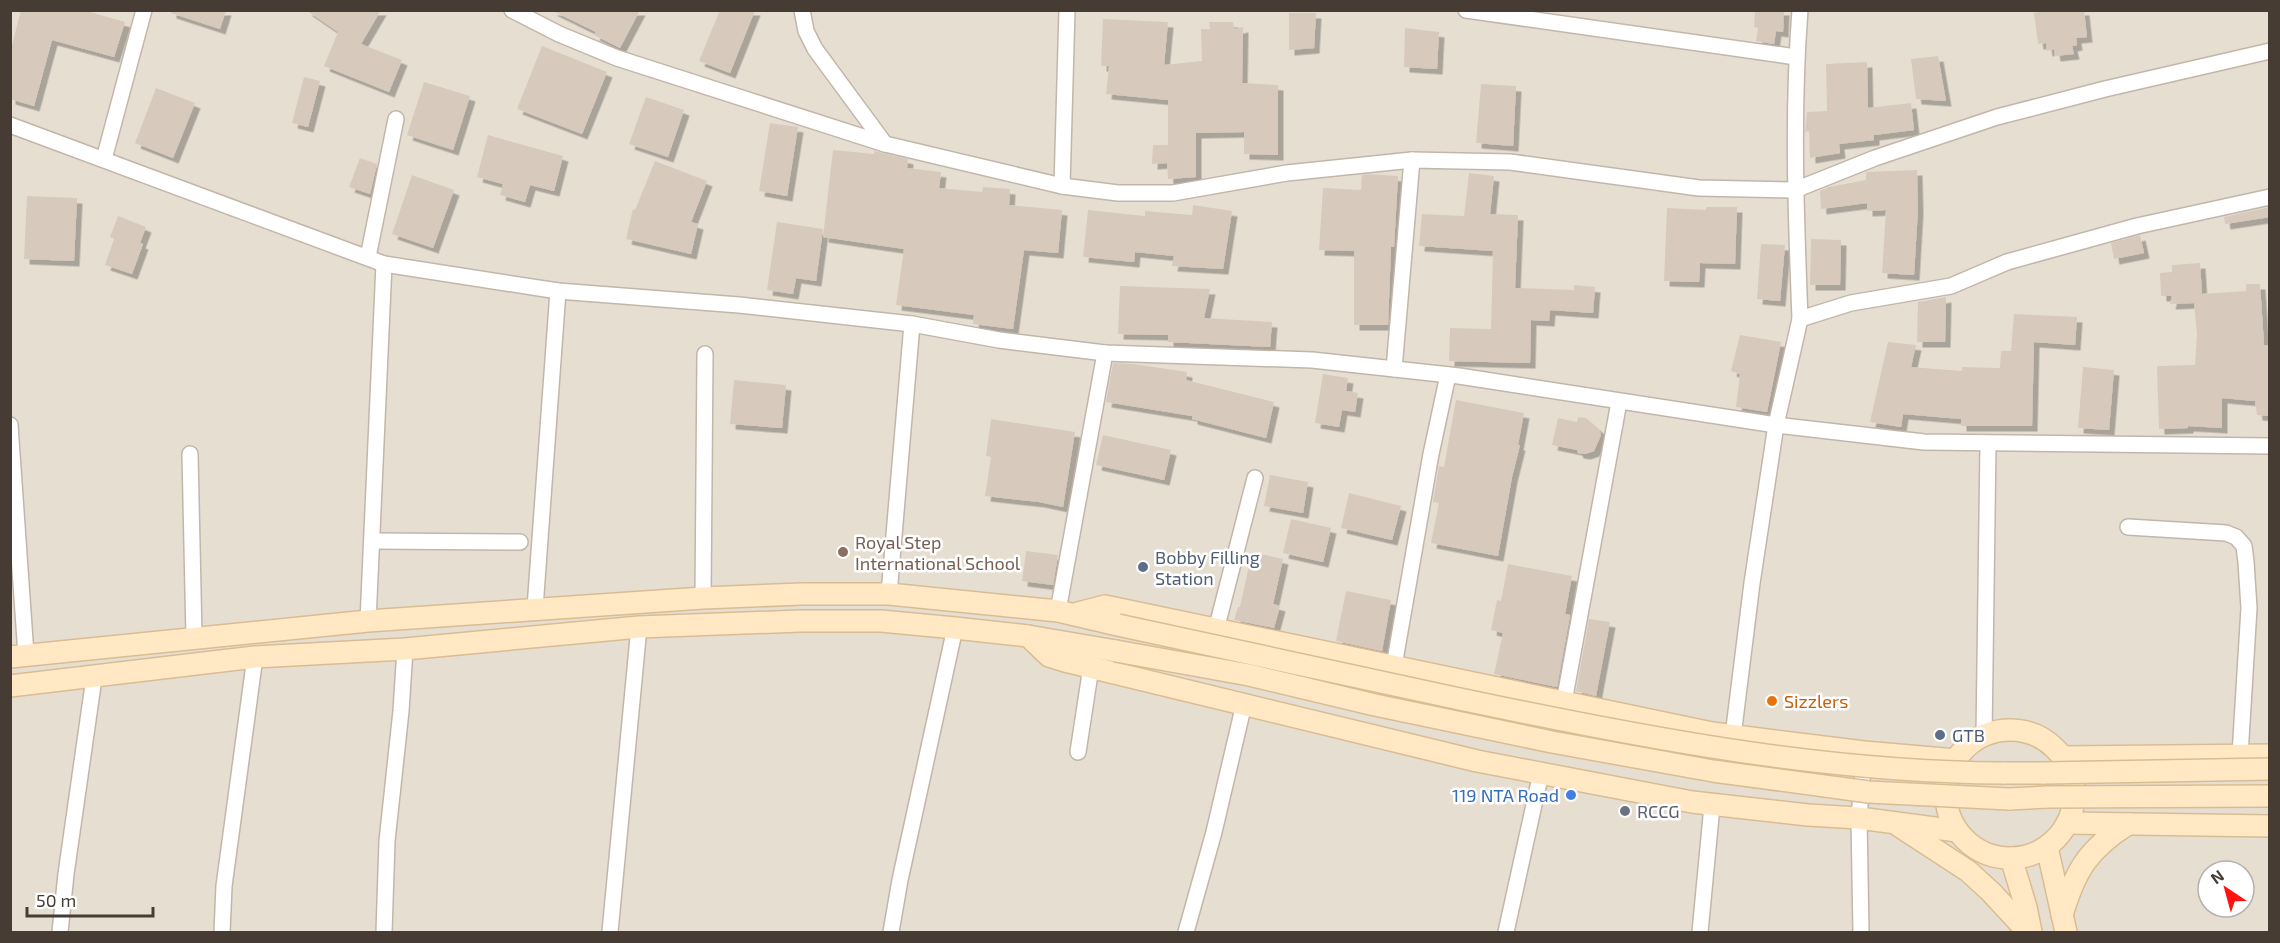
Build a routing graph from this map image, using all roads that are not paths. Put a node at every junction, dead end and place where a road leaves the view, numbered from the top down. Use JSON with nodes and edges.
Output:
{"nodes":[{"id":1,"x":144,"y":10,"type":"edge"},
{"id":2,"x":512,"y":10,"type":"edge"},
{"id":3,"x":802,"y":10,"type":"edge"},
{"id":4,"x":1067,"y":10,"type":"edge"},
{"id":5,"x":1466,"y":10,"type":"edge"},
{"id":6,"x":1800,"y":10,"type":"edge"},
{"id":7,"x":2270,"y":51,"type":"edge"},
{"id":8,"x":1796,"y":57,"type":"junction"},
{"id":9,"x":396,"y":119,"type":"dead end"},
{"id":10,"x":10,"y":125,"type":"edge"},
{"id":11,"x":885,"y":144,"type":"junction"},
{"id":12,"x":104,"y":159,"type":"junction"},
{"id":13,"x":1412,"y":160,"type":"junction"},
{"id":14,"x":1062,"y":186,"type":"junction"},
{"id":15,"x":1795,"y":190,"type":"junction"},
{"id":16,"x":2270,"y":197,"type":"edge"},
{"id":17,"x":368,"y":257,"type":"junction"},
{"id":18,"x":384,"y":264,"type":"junction"},
{"id":19,"x":558,"y":291,"type":"junction"},
{"id":20,"x":1800,"y":319,"type":"junction"},
{"id":21,"x":912,"y":324,"type":"junction"},
{"id":22,"x":1105,"y":353,"type":"junction"},
{"id":23,"x":705,"y":354,"type":"dead end"},
{"id":24,"x":1394,"y":369,"type":"junction"},
{"id":25,"x":1448,"y":375,"type":"junction"},
{"id":26,"x":1619,"y":402,"type":"junction"},
{"id":27,"x":10,"y":425,"type":"edge"},
{"id":28,"x":1776,"y":425,"type":"junction"},
{"id":29,"x":1988,"y":444,"type":"junction"},
{"id":30,"x":2270,"y":446,"type":"edge"},
{"id":31,"x":190,"y":454,"type":"dead end"},
{"id":32,"x":1255,"y":478,"type":"dead end"},
{"id":33,"x":2128,"y":527,"type":"dead end"},
{"id":34,"x":372,"y":541,"type":"junction"},
{"id":35,"x":520,"y":542,"type":"dead end"},
{"id":36,"x":889,"y":594,"type":"junction"},
{"id":37,"x":703,"y":598,"type":"junction"},
{"id":38,"x":535,"y":608,"type":"junction"},
{"id":39,"x":1066,"y":613,"type":"junction"},
{"id":40,"x":368,"y":621,"type":"junction"},
{"id":41,"x":639,"y":627,"type":"junction"},
{"id":42,"x":955,"y":628,"type":"junction"},
{"id":43,"x":1216,"y":630,"type":"junction"},
{"id":44,"x":1028,"y":636,"type":"junction"},
{"id":45,"x":194,"y":637,"type":"junction"},
{"id":46,"x":405,"y":649,"type":"junction"},
{"id":47,"x":18,"y":656,"type":"edge"},
{"id":48,"x":255,"y":657,"type":"junction"},
{"id":49,"x":1394,"y":666,"type":"junction"},
{"id":50,"x":1091,"y":667,"type":"junction"},
{"id":51,"x":94,"y":678,"type":"junction"},
{"id":52,"x":10,"y":686,"type":"edge"},
{"id":53,"x":1564,"y":702,"type":"junction"},
{"id":54,"x":1244,"y":704,"type":"junction"},
{"id":55,"x":1733,"y":736,"type":"junction"},
{"id":56,"x":1984,"y":736,"type":"junction"},
{"id":57,"x":1078,"y":752,"type":"dead end"},
{"id":58,"x":1864,"y":752,"type":"junction"},
{"id":59,"x":2240,"y":755,"type":"junction"},
{"id":60,"x":2270,"y":755,"type":"edge"},
{"id":61,"x":2063,"y":757,"type":"junction"},
{"id":62,"x":1956,"y":760,"type":"junction"},
{"id":63,"x":2270,"y":769,"type":"edge"},
{"id":64,"x":1541,"y":773,"type":"junction"},
{"id":65,"x":2270,"y":796,"type":"edge"},
{"id":66,"x":1712,"y":806,"type":"junction"},
{"id":67,"x":1859,"y":818,"type":"junction"},
{"id":68,"x":2067,"y":823,"type":"junction"},
{"id":69,"x":1896,"y":824,"type":"junction"},
{"id":70,"x":2128,"y":824,"type":"junction"},
{"id":71,"x":2270,"y":826,"type":"edge"},
{"id":72,"x":1957,"y":831,"type":"junction"},
{"id":73,"x":2047,"y":847,"type":"junction"},
{"id":74,"x":2011,"y":858,"type":"junction"},
{"id":75,"x":2062,"y":915,"type":"edge"},
{"id":76,"x":60,"y":933,"type":"edge"},
{"id":77,"x":222,"y":933,"type":"edge"},
{"id":78,"x":384,"y":933,"type":"edge"},
{"id":79,"x":610,"y":933,"type":"edge"},
{"id":80,"x":891,"y":933,"type":"edge"},
{"id":81,"x":1186,"y":933,"type":"edge"},
{"id":82,"x":1506,"y":933,"type":"edge"},
{"id":83,"x":1700,"y":933,"type":"edge"},
{"id":84,"x":1861,"y":933,"type":"edge"},
{"id":85,"x":2030,"y":933,"type":"edge"}],
"edges":[{"from":1,"to":12,"type":"street"},
{"from":2,"to":11,"type":"street"},
{"from":3,"to":11,"type":"street"},
{"from":4,"to":14,"type":"street"},
{"from":5,"to":8,"type":"street"},
{"from":6,"to":8,"type":"street"},
{"from":7,"to":15,"type":"street"},
{"from":8,"to":15,"type":"street"},
{"from":9,"to":17,"type":"street"},
{"from":10,"to":12,"type":"street"},
{"from":11,"to":14,"type":"street"},
{"from":12,"to":17,"type":"street"},
{"from":13,"to":14,"type":"street"},
{"from":13,"to":15,"type":"street"},
{"from":13,"to":24,"type":"street"},
{"from":15,"to":20,"type":"street"},
{"from":16,"to":20,"type":"street"},
{"from":17,"to":18,"type":"street"},
{"from":18,"to":19,"type":"street"},
{"from":18,"to":34,"type":"street"},
{"from":19,"to":21,"type":"street"},
{"from":19,"to":38,"type":"street"},
{"from":20,"to":28,"type":"street"},
{"from":21,"to":22,"type":"street"},
{"from":21,"to":36,"type":"street"},
{"from":22,"to":24,"type":"street"},
{"from":22,"to":39,"type":"street"},
{"from":23,"to":37,"type":"street"},
{"from":24,"to":25,"type":"street"},
{"from":25,"to":26,"type":"street"},
{"from":25,"to":49,"type":"street"},
{"from":26,"to":28,"type":"street"},
{"from":26,"to":53,"type":"street"},
{"from":27,"to":47,"type":"street"},
{"from":28,"to":29,"type":"street"},
{"from":28,"to":55,"type":"street"},
{"from":29,"to":30,"type":"street"},
{"from":29,"to":56,"type":"street"},
{"from":31,"to":45,"type":"street"},
{"from":32,"to":43,"type":"street"},
{"from":33,"to":59,"type":"street"},
{"from":34,"to":35,"type":"street"},
{"from":34,"to":40,"type":"street"},
{"from":36,"to":37,"type":"main road"},
{"from":36,"to":39,"type":"main road"},
{"from":37,"to":38,"type":"main road"},
{"from":38,"to":40,"type":"main road"},
{"from":39,"to":43,"type":"main road"},
{"from":39,"to":63,"type":"main road","bridge":true},
{"from":40,"to":45,"type":"main road"},
{"from":41,"to":42,"type":"main road"},
{"from":41,"to":46,"type":"main road"},
{"from":41,"to":79,"type":"street"},
{"from":42,"to":44,"type":"main road"},
{"from":42,"to":80,"type":"street"},
{"from":43,"to":49,"type":"main road"},
{"from":44,"to":50,"type":"main road"},
{"from":44,"to":65,"type":"main road","bridge":true},
{"from":45,"to":47,"type":"main road"},
{"from":46,"to":48,"type":"main road"},
{"from":46,"to":78,"type":"street"},
{"from":48,"to":51,"type":"main road"},
{"from":48,"to":77,"type":"street"},
{"from":49,"to":53,"type":"main road"},
{"from":50,"to":54,"type":"main road"},
{"from":50,"to":57,"type":"street"},
{"from":51,"to":52,"type":"main road"},
{"from":51,"to":76,"type":"street"},
{"from":53,"to":55,"type":"main road"},
{"from":54,"to":64,"type":"main road"},
{"from":54,"to":81,"type":"street"},
{"from":55,"to":58,"type":"main road"},
{"from":56,"to":61,"type":"main road"},
{"from":56,"to":62,"type":"main road"},
{"from":58,"to":62,"type":"main road"},
{"from":58,"to":67,"type":"street"},
{"from":59,"to":60,"type":"main road"},
{"from":59,"to":61,"type":"main road"},
{"from":61,"to":68,"type":"main road"},
{"from":62,"to":72,"type":"main road"},
{"from":64,"to":66,"type":"main road"},
{"from":64,"to":82,"type":"street"},
{"from":66,"to":67,"type":"main road"},
{"from":66,"to":83,"type":"street"},
{"from":67,"to":69,"type":"main road"},
{"from":67,"to":84,"type":"street"},
{"from":68,"to":70,"type":"main road"},
{"from":68,"to":73,"type":"main road"},
{"from":69,"to":72,"type":"main road"},
{"from":69,"to":85,"type":"main road"},
{"from":70,"to":71,"type":"main road"},
{"from":70,"to":75,"type":"main road"},
{"from":72,"to":74,"type":"main road"},
{"from":73,"to":74,"type":"main road"},
{"from":73,"to":75,"type":"main road"},
{"from":74,"to":85,"type":"main road"}]}
